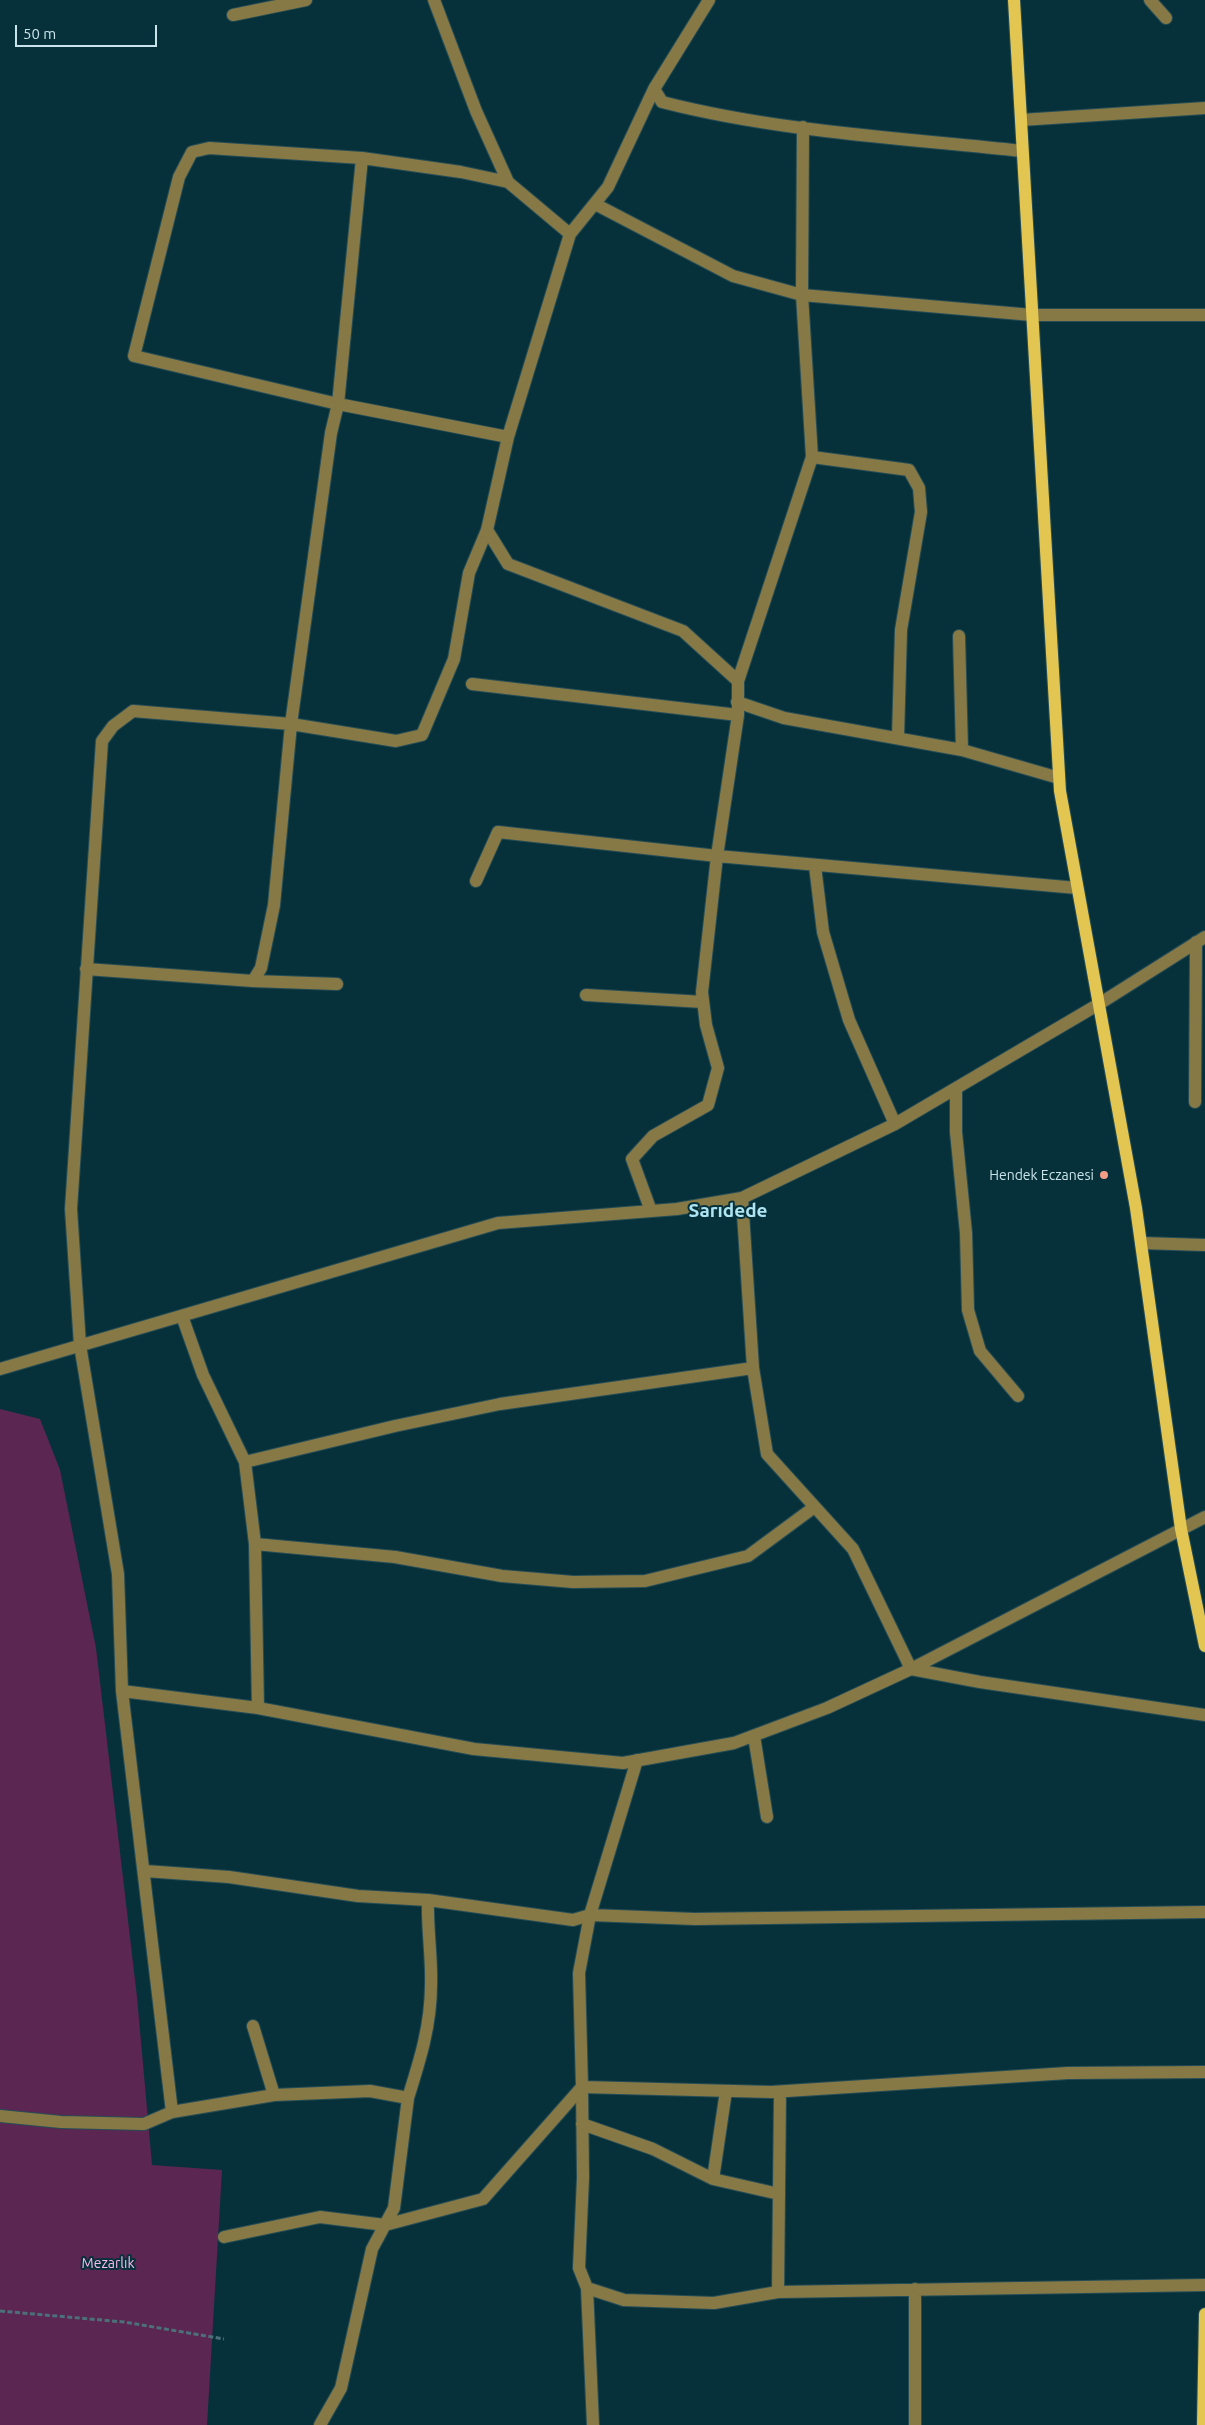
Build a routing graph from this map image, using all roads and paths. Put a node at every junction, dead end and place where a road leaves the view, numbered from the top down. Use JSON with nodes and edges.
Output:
{"nodes":[{"id":1,"x":306,"y":0,"type":"edge"},
{"id":2,"x":434,"y":0,"type":"edge"},
{"id":3,"x":709,"y":0,"type":"edge"},
{"id":4,"x":1014,"y":0,"type":"edge"},
{"id":5,"x":1150,"y":0,"type":"edge"},
{"id":6,"x":233,"y":15,"type":"dead end"},
{"id":7,"x":1166,"y":18,"type":"dead end"},
{"id":8,"x":654,"y":89,"type":"junction"},
{"id":9,"x":1205,"y":108,"type":"edge"},
{"id":10,"x":1021,"y":120,"type":"junction"},
{"id":11,"x":803,"y":127,"type":"junction"},
{"id":12,"x":1022,"y":151,"type":"junction"},
{"id":13,"x":362,"y":158,"type":"junction"},
{"id":14,"x":508,"y":182,"type":"junction"},
{"id":15,"x":595,"y":204,"type":"junction"},
{"id":16,"x":570,"y":234,"type":"junction"},
{"id":17,"x":802,"y":295,"type":"junction"},
{"id":18,"x":1032,"y":315,"type":"junction"},
{"id":19,"x":1205,"y":315,"type":"edge"},
{"id":20,"x":338,"y":404,"type":"junction"},
{"id":21,"x":508,"y":437,"type":"junction"},
{"id":22,"x":812,"y":457,"type":"junction"},
{"id":23,"x":487,"y":530,"type":"junction"},
{"id":24,"x":959,"y":636,"type":"dead end"},
{"id":25,"x":738,"y":681,"type":"junction"},
{"id":26,"x":472,"y":684,"type":"dead end"},
{"id":27,"x":738,"y":708,"type":"junction"},
{"id":28,"x":291,"y":724,"type":"junction"},
{"id":29,"x":898,"y":737,"type":"junction"},
{"id":30,"x":962,"y":750,"type":"junction"},
{"id":31,"x":1059,"y":778,"type":"junction"},
{"id":32,"x":717,"y":856,"type":"junction"},
{"id":33,"x":815,"y":866,"type":"junction"},
{"id":34,"x":476,"y":881,"type":"dead end"},
{"id":35,"x":1077,"y":888,"type":"junction"},
{"id":36,"x":1200,"y":940,"type":"edge"},
{"id":37,"x":86,"y":969,"type":"junction"},
{"id":38,"x":253,"y":982,"type":"junction"},
{"id":39,"x":337,"y":984,"type":"dead end"},
{"id":40,"x":586,"y":995,"type":"dead end"},
{"id":41,"x":703,"y":1002,"type":"junction"},
{"id":42,"x":1099,"y":1004,"type":"junction"},
{"id":43,"x":956,"y":1088,"type":"junction"},
{"id":44,"x":1195,"y":1102,"type":"dead end"},
{"id":45,"x":895,"y":1124,"type":"junction"},
{"id":46,"x":742,"y":1198,"type":"junction"},
{"id":47,"x":651,"y":1211,"type":"junction"},
{"id":48,"x":1141,"y":1243,"type":"junction"},
{"id":49,"x":1205,"y":1245,"type":"edge"},
{"id":50,"x":182,"y":1316,"type":"junction"},
{"id":51,"x":80,"y":1345,"type":"junction"},
{"id":52,"x":753,"y":1368,"type":"junction"},
{"id":53,"x":0,"y":1369,"type":"edge"},
{"id":54,"x":1018,"y":1396,"type":"dead end"},
{"id":55,"x":245,"y":1462,"type":"junction"},
{"id":56,"x":813,"y":1508,"type":"junction"},
{"id":57,"x":1205,"y":1517,"type":"edge"},
{"id":58,"x":1181,"y":1529,"type":"junction"},
{"id":59,"x":256,"y":1544,"type":"junction"},
{"id":60,"x":1205,"y":1646,"type":"edge"},
{"id":61,"x":911,"y":1669,"type":"junction"},
{"id":62,"x":122,"y":1691,"type":"junction"},
{"id":63,"x":258,"y":1708,"type":"junction"},
{"id":64,"x":1205,"y":1715,"type":"edge"},
{"id":65,"x":754,"y":1736,"type":"junction"},
{"id":66,"x":637,"y":1760,"type":"junction"},
{"id":67,"x":767,"y":1817,"type":"dead end"},
{"id":68,"x":145,"y":1871,"type":"junction"},
{"id":69,"x":428,"y":1900,"type":"junction"},
{"id":70,"x":1205,"y":1912,"type":"edge"},
{"id":71,"x":590,"y":1915,"type":"junction"},
{"id":72,"x":253,"y":2026,"type":"dead end"},
{"id":73,"x":1205,"y":2072,"type":"edge"},
{"id":74,"x":582,"y":2087,"type":"junction"},
{"id":75,"x":726,"y":2091,"type":"junction"},
{"id":76,"x":780,"y":2092,"type":"junction"},
{"id":77,"x":274,"y":2095,"type":"junction"},
{"id":78,"x":408,"y":2098,"type":"junction"},
{"id":79,"x":172,"y":2112,"type":"junction"},
{"id":80,"x":0,"y":2116,"type":"edge"},
{"id":81,"x":582,"y":2124,"type":"junction"},
{"id":82,"x":713,"y":2179,"type":"junction"},
{"id":83,"x":779,"y":2194,"type":"junction"},
{"id":84,"x":385,"y":2225,"type":"junction"},
{"id":85,"x":224,"y":2237,"type":"dead end"},
{"id":86,"x":1205,"y":2285,"type":"edge"},
{"id":87,"x":587,"y":2288,"type":"junction"},
{"id":88,"x":915,"y":2289,"type":"junction"},
{"id":89,"x":778,"y":2292,"type":"junction"},
{"id":90,"x":0,"y":2311,"type":"edge"},
{"id":91,"x":1205,"y":2314,"type":"edge"},
{"id":92,"x":224,"y":2339,"type":"dead end"},
{"id":93,"x":320,"y":2425,"type":"edge"},
{"id":94,"x":593,"y":2425,"type":"edge"},
{"id":95,"x":915,"y":2425,"type":"edge"},
{"id":96,"x":1203,"y":2425,"type":"edge"}],
"edges":[{"from":1,"to":6,"type":"street"},
{"from":2,"to":14,"type":"street"},
{"from":3,"to":8,"type":"street"},
{"from":4,"to":10,"type":"main road"},
{"from":5,"to":7,"type":"street"},
{"from":8,"to":11,"type":"street"},
{"from":8,"to":15,"type":"street"},
{"from":9,"to":10,"type":"street"},
{"from":10,"to":12,"type":"main road"},
{"from":11,"to":12,"type":"street"},
{"from":11,"to":17,"type":"street"},
{"from":12,"to":18,"type":"main road"},
{"from":13,"to":14,"type":"street"},
{"from":13,"to":20,"type":"street"},
{"from":13,"to":20,"type":"street"},
{"from":14,"to":16,"type":"street"},
{"from":15,"to":16,"type":"street"},
{"from":15,"to":17,"type":"street"},
{"from":16,"to":21,"type":"street"},
{"from":17,"to":18,"type":"street"},
{"from":17,"to":22,"type":"street"},
{"from":18,"to":19,"type":"street"},
{"from":18,"to":31,"type":"main road"},
{"from":20,"to":21,"type":"street"},
{"from":20,"to":28,"type":"street"},
{"from":21,"to":23,"type":"street"},
{"from":22,"to":25,"type":"street"},
{"from":22,"to":29,"type":"street"},
{"from":23,"to":25,"type":"street"},
{"from":23,"to":28,"type":"street"},
{"from":24,"to":30,"type":"street"},
{"from":25,"to":27,"type":"street"},
{"from":26,"to":27,"type":"street"},
{"from":27,"to":29,"type":"street"},
{"from":27,"to":32,"type":"street"},
{"from":28,"to":37,"type":"street"},
{"from":28,"to":38,"type":"street"},
{"from":29,"to":30,"type":"street"},
{"from":30,"to":31,"type":"street"},
{"from":31,"to":35,"type":"main road"},
{"from":32,"to":33,"type":"street"},
{"from":32,"to":34,"type":"street"},
{"from":32,"to":41,"type":"street"},
{"from":33,"to":35,"type":"street"},
{"from":33,"to":45,"type":"street"},
{"from":35,"to":42,"type":"main road"},
{"from":36,"to":42,"type":"street"},
{"from":36,"to":44,"type":"street"},
{"from":37,"to":38,"type":"street"},
{"from":37,"to":51,"type":"street"},
{"from":38,"to":39,"type":"street"},
{"from":40,"to":41,"type":"street"},
{"from":41,"to":47,"type":"street"},
{"from":42,"to":43,"type":"street"},
{"from":42,"to":48,"type":"main road"},
{"from":43,"to":45,"type":"street"},
{"from":43,"to":54,"type":"street"},
{"from":45,"to":46,"type":"street"},
{"from":46,"to":47,"type":"street"},
{"from":46,"to":52,"type":"street"},
{"from":47,"to":50,"type":"street"},
{"from":48,"to":49,"type":"street"},
{"from":48,"to":58,"type":"main road"},
{"from":50,"to":51,"type":"street"},
{"from":50,"to":55,"type":"street"},
{"from":51,"to":53,"type":"street"},
{"from":51,"to":62,"type":"street"},
{"from":52,"to":55,"type":"street"},
{"from":52,"to":56,"type":"street"},
{"from":55,"to":59,"type":"street"},
{"from":56,"to":59,"type":"street"},
{"from":56,"to":61,"type":"street"},
{"from":57,"to":58,"type":"street"},
{"from":58,"to":60,"type":"main road"},
{"from":58,"to":61,"type":"street"},
{"from":59,"to":63,"type":"street"},
{"from":61,"to":64,"type":"street"},
{"from":61,"to":65,"type":"street"},
{"from":62,"to":63,"type":"street"},
{"from":62,"to":68,"type":"street"},
{"from":63,"to":66,"type":"street"},
{"from":65,"to":66,"type":"street"},
{"from":65,"to":67,"type":"street"},
{"from":66,"to":71,"type":"street"},
{"from":68,"to":69,"type":"street"},
{"from":68,"to":79,"type":"street"},
{"from":69,"to":71,"type":"street"},
{"from":69,"to":78,"type":"street"},
{"from":70,"to":71,"type":"street"},
{"from":71,"to":74,"type":"street"},
{"from":72,"to":77,"type":"street"},
{"from":73,"to":76,"type":"street"},
{"from":74,"to":75,"type":"street"},
{"from":74,"to":81,"type":"street"},
{"from":74,"to":84,"type":"street"},
{"from":75,"to":76,"type":"street"},
{"from":75,"to":82,"type":"street"},
{"from":76,"to":83,"type":"street"},
{"from":77,"to":78,"type":"street"},
{"from":77,"to":79,"type":"street"},
{"from":78,"to":84,"type":"street"},
{"from":79,"to":80,"type":"street"},
{"from":81,"to":82,"type":"street"},
{"from":81,"to":87,"type":"street"},
{"from":82,"to":83,"type":"street"},
{"from":83,"to":89,"type":"street"},
{"from":84,"to":85,"type":"street"},
{"from":84,"to":93,"type":"street"},
{"from":86,"to":88,"type":"street"},
{"from":87,"to":89,"type":"street"},
{"from":87,"to":94,"type":"street"},
{"from":88,"to":89,"type":"street"},
{"from":88,"to":95,"type":"street"},
{"from":90,"to":92,"type":"path"},
{"from":91,"to":96,"type":"main road"}]}
